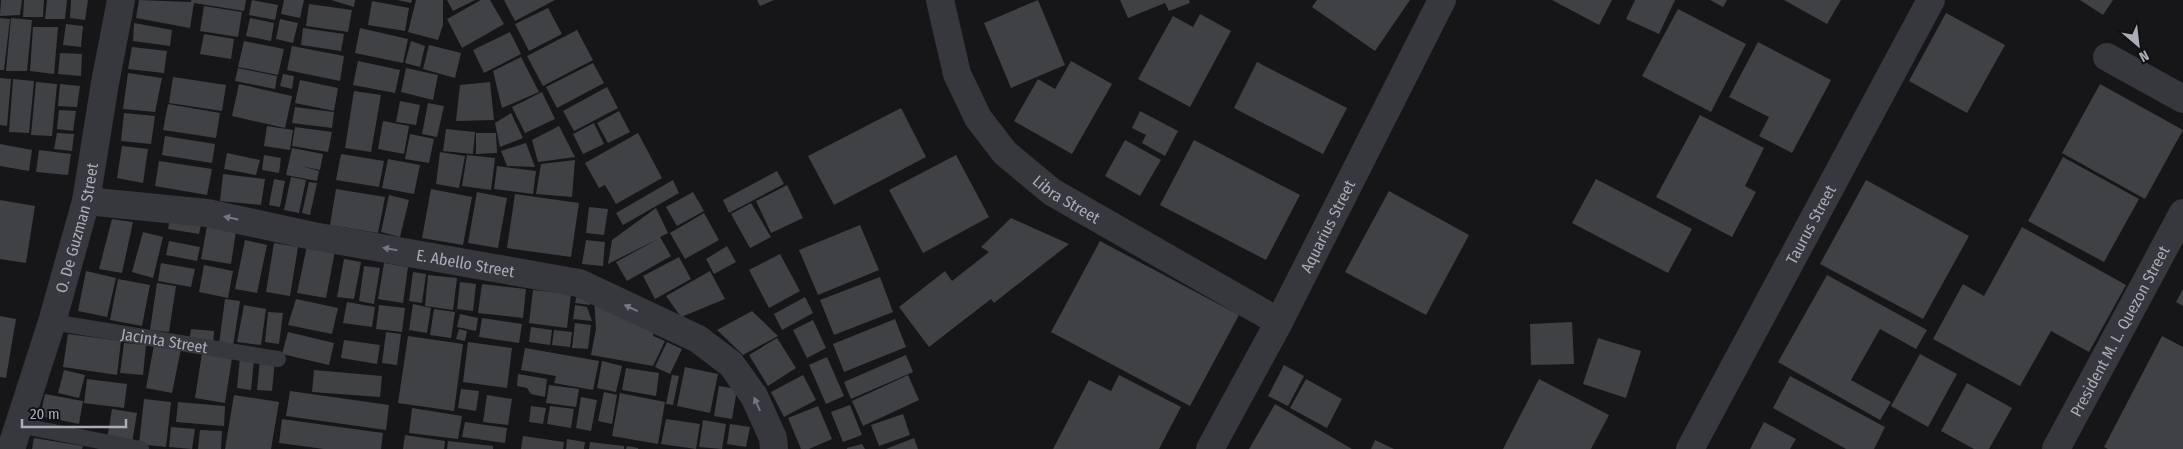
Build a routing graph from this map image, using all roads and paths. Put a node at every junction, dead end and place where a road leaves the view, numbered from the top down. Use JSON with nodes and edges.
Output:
{"nodes":[{"id":1,"x":122,"y":0,"type":"edge"},
{"id":2,"x":940,"y":0,"type":"edge"},
{"id":3,"x":1442,"y":0,"type":"edge"},
{"id":4,"x":1932,"y":0,"type":"edge"},
{"id":5,"x":2107,"y":57,"type":"dead end"},
{"id":6,"x":2183,"y":99,"type":"edge"},
{"id":7,"x":86,"y":201,"type":"junction"},
{"id":8,"x":2183,"y":213,"type":"edge"},
{"id":9,"x":52,"y":322,"type":"junction"},
{"id":10,"x":1279,"y":322,"type":"junction"},
{"id":11,"x":278,"y":359,"type":"dead end"},
{"id":12,"x":14,"y":437,"type":"edge"},
{"id":13,"x":142,"y":449,"type":"edge"},
{"id":14,"x":774,"y":449,"type":"edge"},
{"id":15,"x":1210,"y":449,"type":"edge"},
{"id":16,"x":1690,"y":449,"type":"edge"},
{"id":17,"x":2056,"y":449,"type":"edge"}],
"edges":[{"from":1,"to":7,"type":"street","name":"O. De Guzman Street"},
{"from":2,"to":10,"type":"street","name":"Libra Street"},
{"from":3,"to":10,"type":"street","name":"Aquarius Street"},
{"from":4,"to":16,"type":"street","name":"Taurus Street"},
{"from":5,"to":6,"type":"street"},
{"from":7,"to":9,"type":"street","name":"O. De Guzman Street"},
{"from":14,"to":7,"type":"street","name":"E. Abello Street","one_way":true},
{"from":8,"to":17,"type":"street","name":"President M. L. Quezon Street"},
{"from":9,"to":11,"type":"lane","name":"Jacinta Street"},
{"from":9,"to":12,"type":"street","name":"O. De Guzman Street"},
{"from":10,"to":15,"type":"street","name":"Aquarius Street"},
{"from":12,"to":13,"type":"lane"}]}
